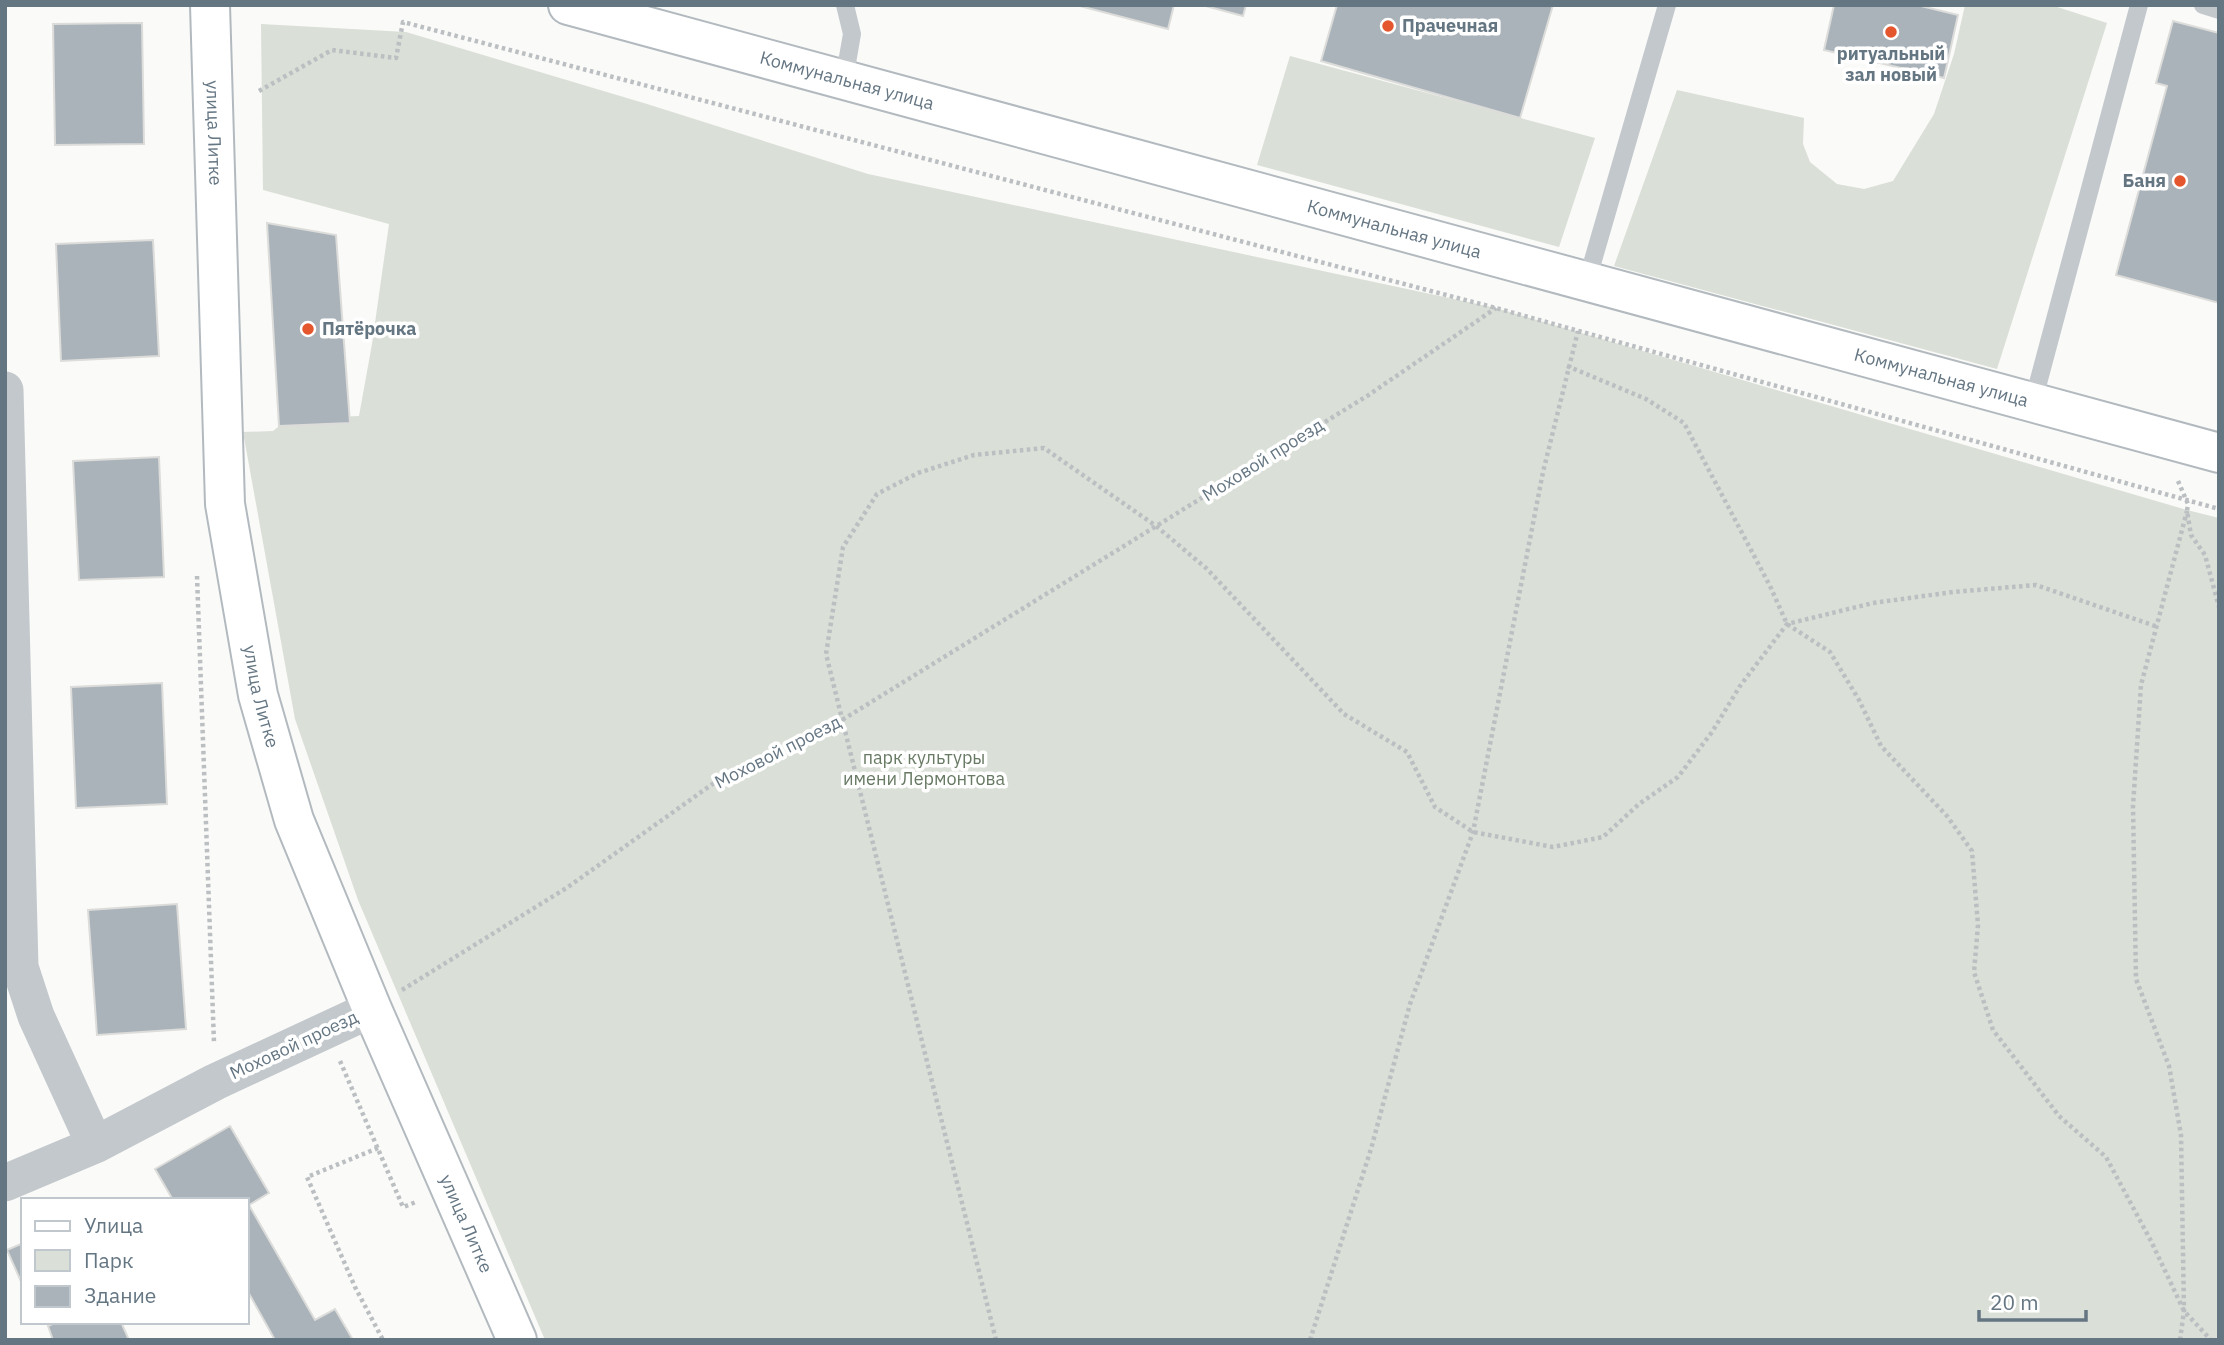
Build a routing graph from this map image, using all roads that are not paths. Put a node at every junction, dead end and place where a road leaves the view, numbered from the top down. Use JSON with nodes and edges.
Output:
{"nodes":[{"id":1,"x":210,"y":5,"type":"edge"},
{"id":2,"x":568,"y":5,"type":"edge"},
{"id":3,"x":845,"y":5,"type":"edge"},
{"id":4,"x":1667,"y":5,"type":"edge"},
{"id":5,"x":2139,"y":5,"type":"edge"},
{"id":6,"x":2203,"y":5,"type":"edge"},
{"id":7,"x":2219,"y":10,"type":"edge"},
{"id":8,"x":844,"y":80,"type":"junction"},
{"id":9,"x":1587,"y":281,"type":"junction"},
{"id":10,"x":5,"y":390,"type":"edge"},
{"id":11,"x":2033,"y":402,"type":"junction"},
{"id":12,"x":2219,"y":453,"type":"edge"},
{"id":13,"x":12,"y":966,"type":"edge"},
{"id":14,"x":372,"y":1009,"type":"junction"},
{"id":15,"x":95,"y":1145,"type":"junction"},
{"id":16,"x":5,"y":1183,"type":"edge"},
{"id":17,"x":517,"y":1340,"type":"edge"}],
"edges":[{"from":1,"to":14,"type":"street","name":"улица Литке"},
{"from":2,"to":8,"type":"street","name":"Коммунальная улица"},
{"from":3,"to":8,"type":"lane"},
{"from":4,"to":9,"type":"lane"},
{"from":5,"to":11,"type":"lane"},
{"from":6,"to":7,"type":"lane"},
{"from":8,"to":9,"type":"street","name":"Коммунальная улица"},
{"from":9,"to":11,"type":"street","name":"Коммунальная улица"},
{"from":10,"to":13,"type":"street"},
{"from":11,"to":12,"type":"street","name":"Коммунальная улица"},
{"from":13,"to":15,"type":"street"},
{"from":14,"to":15,"type":"street","name":"Моховой проезд"},
{"from":14,"to":17,"type":"street","name":"улица Литке"},
{"from":15,"to":16,"type":"street","name":"Моховой проезд"}]}
